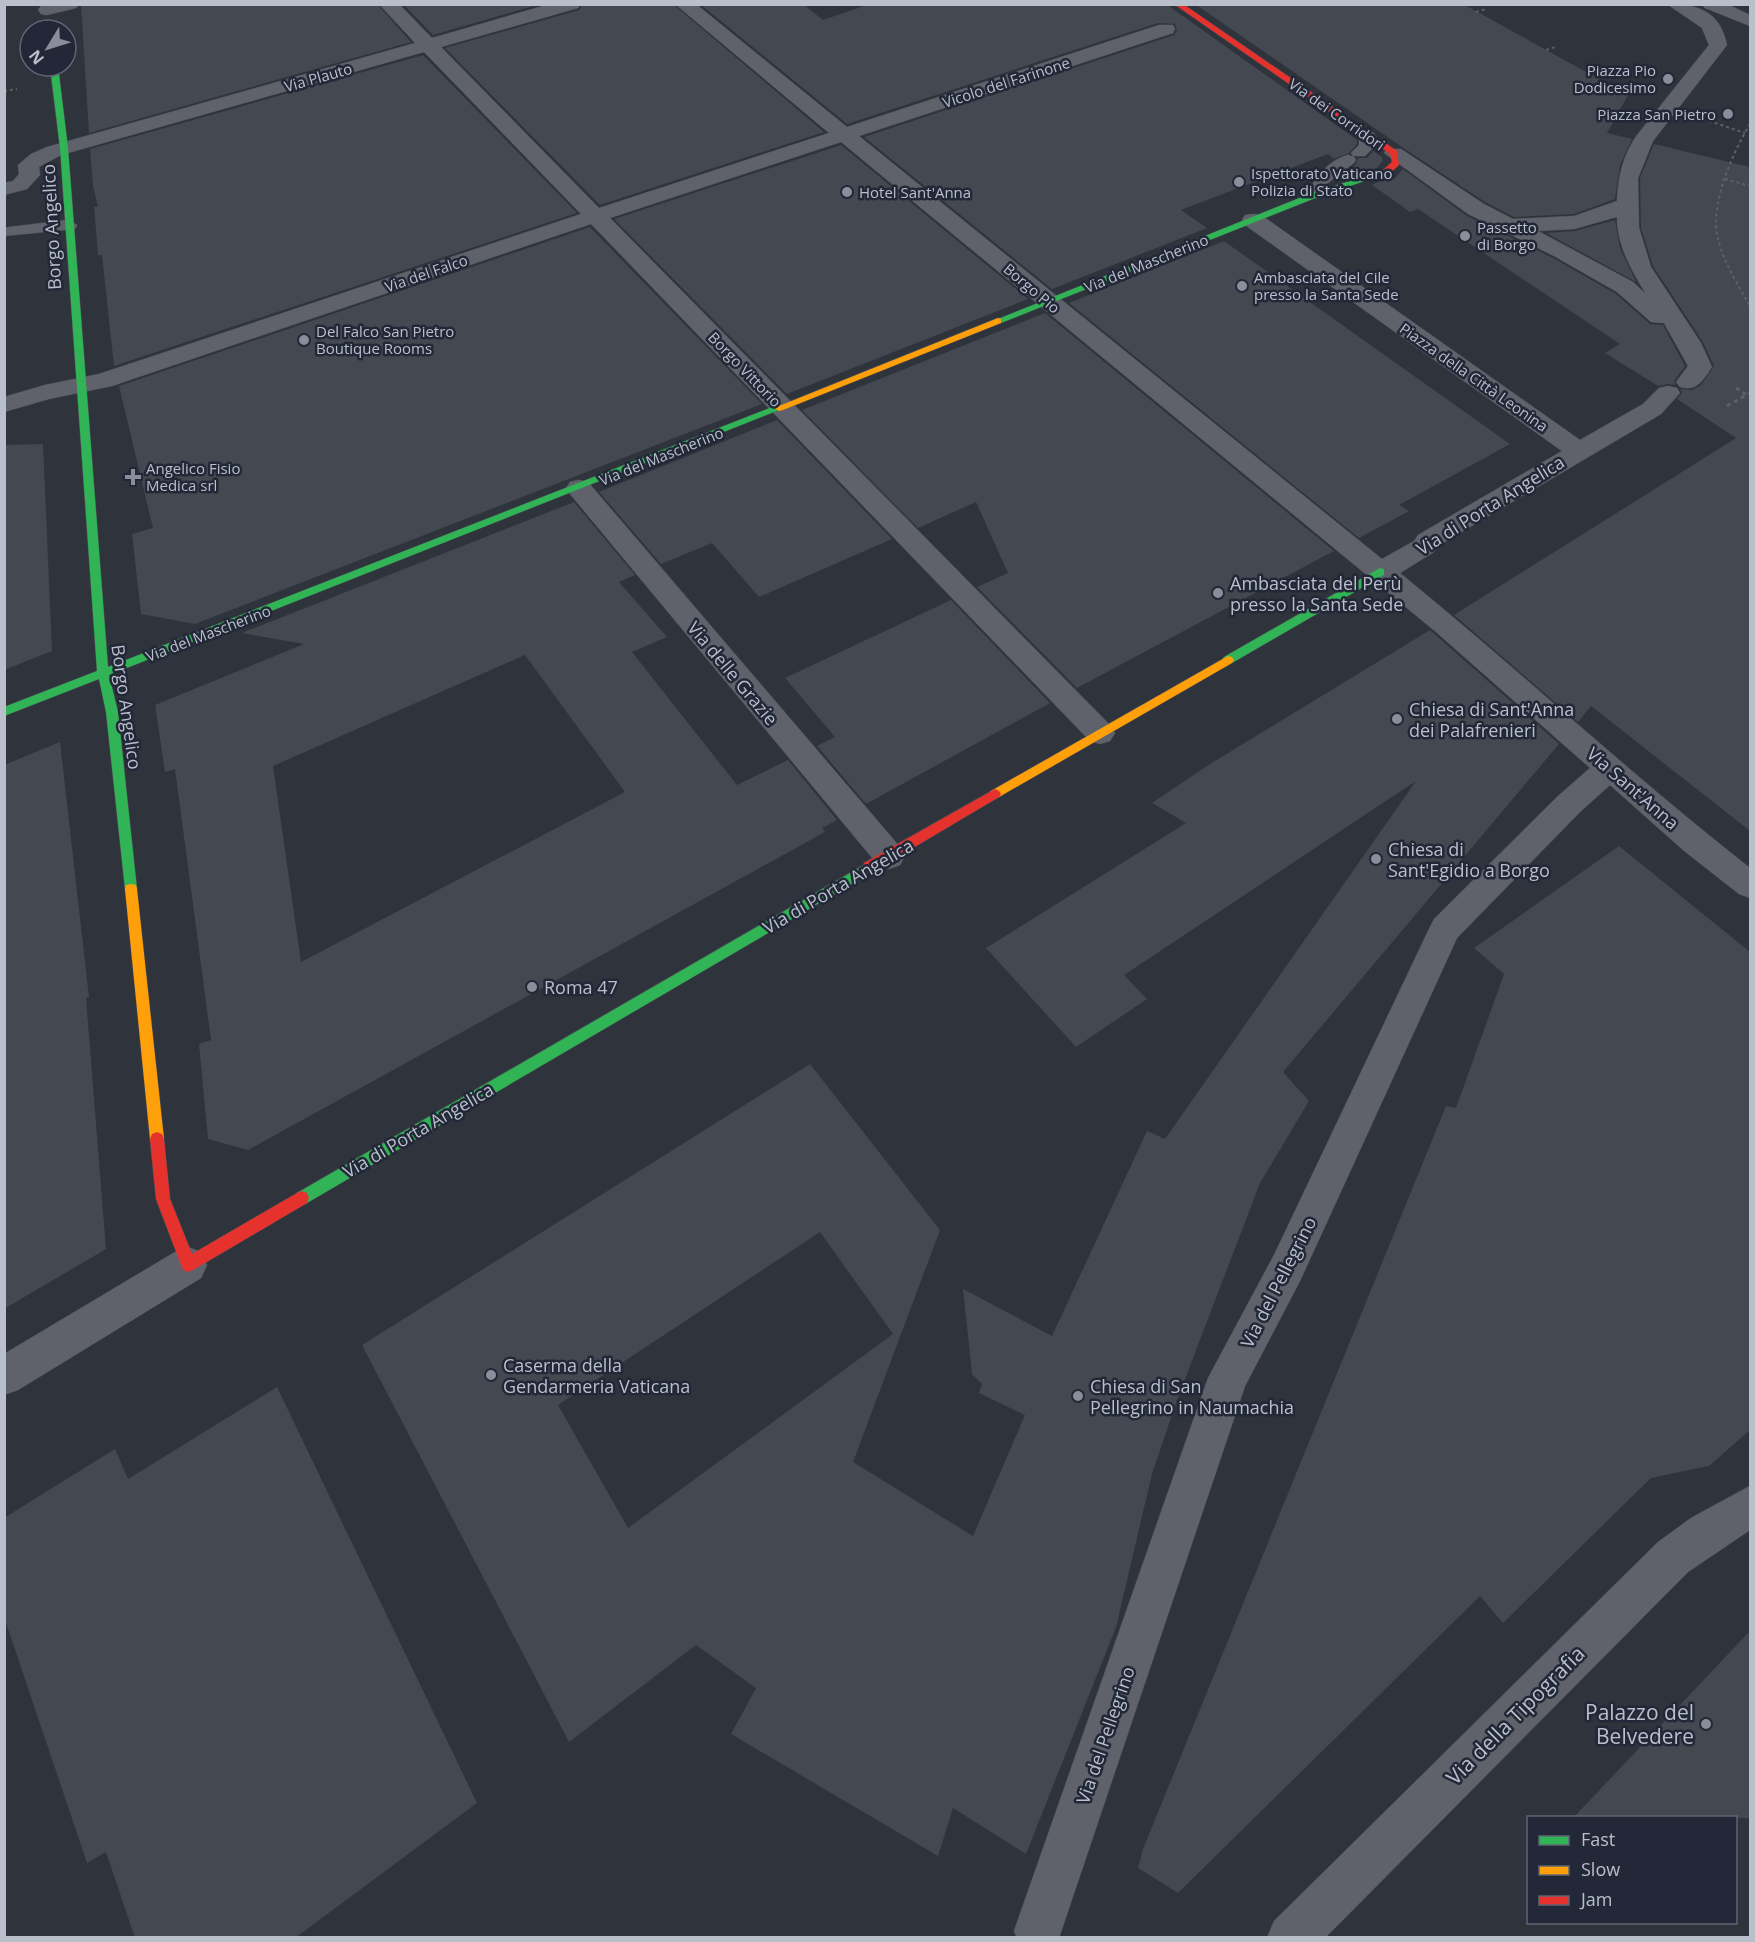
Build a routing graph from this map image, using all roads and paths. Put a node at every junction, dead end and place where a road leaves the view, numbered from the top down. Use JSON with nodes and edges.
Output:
{"nodes":[{"id":1,"x":69,"y":4,"type":"edge"},
{"id":2,"x":388,"y":4,"type":"edge"},
{"id":3,"x":572,"y":4,"type":"edge"},
{"id":4,"x":684,"y":4,"type":"edge"},
{"id":5,"x":1177,"y":4,"type":"edge"},
{"id":6,"x":1676,"y":4,"type":"edge"},
{"id":7,"x":1711,"y":4,"type":"edge"},
{"id":8,"x":43,"y":7,"type":"edge"},
{"id":9,"x":1486,"y":9,"type":"dead end"},
{"id":10,"x":1476,"y":12,"type":"dead end"},
{"id":11,"x":1200,"y":19,"type":"junction"},
{"id":12,"x":1750,"y":21,"type":"edge"},
{"id":13,"x":429,"y":46,"type":"junction"},
{"id":14,"x":1555,"y":47,"type":"dead end"},
{"id":15,"x":1546,"y":50,"type":"dead end"},
{"id":16,"x":1604,"y":74,"type":"dead end"},
{"id":17,"x":1595,"y":77,"type":"dead end"},
{"id":18,"x":55,"y":78,"type":"edge"},
{"id":19,"x":1702,"y":119,"type":"dead end"},
{"id":20,"x":1750,"y":124,"type":"edge"},
{"id":21,"x":1745,"y":133,"type":"junction"},
{"id":22,"x":846,"y":134,"type":"junction"},
{"id":23,"x":1367,"y":134,"type":"junction"},
{"id":24,"x":64,"y":148,"type":"junction"},
{"id":25,"x":1394,"y":153,"type":"junction"},
{"id":26,"x":1725,"y":179,"type":"junction"},
{"id":27,"x":1750,"y":186,"type":"edge"},
{"id":28,"x":4,"y":189,"type":"edge"},
{"id":29,"x":1315,"y":195,"type":"junction"},
{"id":30,"x":1628,"y":204,"type":"junction"},
{"id":31,"x":596,"y":216,"type":"junction"},
{"id":32,"x":1253,"y":220,"type":"junction"},
{"id":33,"x":1498,"y":220,"type":"junction"},
{"id":34,"x":69,"y":225,"type":"junction"},
{"id":35,"x":9,"y":232,"type":"dead end"},
{"id":36,"x":1050,"y":302,"type":"junction"},
{"id":37,"x":1750,"y":306,"type":"edge"},
{"id":38,"x":1689,"y":342,"type":"junction"},
{"id":39,"x":80,"y":386,"type":"junction"},
{"id":40,"x":1750,"y":393,"type":"edge"},
{"id":41,"x":4,"y":405,"type":"edge"},
{"id":42,"x":1727,"y":406,"type":"dead end"},
{"id":43,"x":782,"y":407,"type":"junction"},
{"id":44,"x":1579,"y":451,"type":"junction"},
{"id":45,"x":579,"y":488,"type":"junction"},
{"id":46,"x":1380,"y":572,"type":"junction"},
{"id":47,"x":103,"y":673,"type":"junction"},
{"id":48,"x":4,"y":712,"type":"edge"},
{"id":49,"x":1100,"y":733,"type":"junction"},
{"id":50,"x":1610,"y":768,"type":"junction"},
{"id":51,"x":889,"y":856,"type":"junction"},
{"id":52,"x":1750,"y":885,"type":"edge"},
{"id":53,"x":188,"y":1265,"type":"junction"},
{"id":54,"x":4,"y":1376,"type":"edge"},
{"id":55,"x":1750,"y":1507,"type":"edge"},
{"id":56,"x":1038,"y":1931,"type":"dead end"},
{"id":57,"x":1291,"y":1938,"type":"edge"}],
"edges":[{"from":1,"to":8,"type":"street"},
{"from":2,"to":13,"type":"street","name":"Borgo Vittorio"},
{"from":3,"to":13,"type":"street","name":"Via Plauto"},
{"from":4,"to":22,"type":"street","name":"Borgo Pio"},
{"from":5,"to":11,"type":"street","name":"Via dei Corridori"},
{"from":6,"to":30,"type":"street"},
{"from":7,"to":12,"type":"street"},
{"from":9,"to":10,"type":"path"},
{"from":11,"to":22,"type":"street","name":"Vicolo del Farinone"},
{"from":11,"to":23,"type":"street","name":"Via dei Corridori"},
{"from":13,"to":24,"type":"street","name":"Via Plauto"},
{"from":13,"to":31,"type":"street","name":"Borgo Vittorio"},
{"from":14,"to":15,"type":"path"},
{"from":16,"to":17,"type":"path"},
{"from":18,"to":24,"type":"street","name":"Borgo Angelico"},
{"from":19,"to":21,"type":"path"},
{"from":20,"to":21,"type":"path"},
{"from":21,"to":26,"type":"path"},
{"from":22,"to":31,"type":"street","name":"Via del Falco"},
{"from":22,"to":36,"type":"street","name":"Borgo Pio"},
{"from":23,"to":25,"type":"street","name":"Via dei Corridori"},
{"from":23,"to":29,"type":"lane"},
{"from":24,"to":28,"type":"street","name":"Via Plauto"},
{"from":24,"to":34,"type":"street","name":"Borgo Angelico"},
{"from":25,"to":29,"type":"street","name":"Via del Mascherino"},
{"from":25,"to":33,"type":"street","name":"Via dei Corridori"},
{"from":26,"to":27,"type":"path"},
{"from":26,"to":37,"type":"path"},
{"from":29,"to":32,"type":"street","name":"Via del Mascherino"},
{"from":30,"to":33,"type":"street","name":"Via dei Corridori"},
{"from":30,"to":38,"type":"street"},
{"from":31,"to":39,"type":"street","name":"Via del Falco"},
{"from":31,"to":43,"type":"street","name":"Borgo Vittorio"},
{"from":32,"to":36,"type":"street","name":"Via del Mascherino"},
{"from":32,"to":44,"type":"street","name":"Piazza della Città Leonina"},
{"from":33,"to":38,"type":"street","name":"Via dei Corridori"},
{"from":34,"to":35,"type":"lane"},
{"from":34,"to":39,"type":"street","name":"Borgo Angelico"},
{"from":36,"to":43,"type":"street","name":"Via del Mascherino"},
{"from":36,"to":46,"type":"street","name":"Borgo Pio"},
{"from":38,"to":44,"type":"street","name":"Via di Porta Angelica"},
{"from":39,"to":41,"type":"street","name":"Via del Falco"},
{"from":39,"to":47,"type":"street","name":"Borgo Angelico"},
{"from":40,"to":42,"type":"path"},
{"from":43,"to":45,"type":"street","name":"Via del Mascherino"},
{"from":43,"to":49,"type":"street","name":"Borgo Vittorio"},
{"from":44,"to":46,"type":"street","name":"Via di Porta Angelica"},
{"from":45,"to":47,"type":"street","name":"Via del Mascherino"},
{"from":45,"to":51,"type":"street","name":"Via delle Grazie"},
{"from":46,"to":49,"type":"street","name":"Via di Porta Angelica"},
{"from":46,"to":50,"type":"street","name":"Via Sant'Anna"},
{"from":47,"to":48,"type":"street","name":"Via del Mascherino"},
{"from":47,"to":53,"type":"street","name":"Borgo Angelico"},
{"from":49,"to":51,"type":"street","name":"Via di Porta Angelica"},
{"from":50,"to":52,"type":"street","name":"Via Sant'Anna"},
{"from":50,"to":56,"type":"street","name":"Via del Pellegrino"},
{"from":51,"to":53,"type":"street","name":"Via di Porta Angelica"},
{"from":53,"to":54,"type":"street","name":"Via di Porta Angelica"},
{"from":55,"to":57,"type":"street","name":"Via della Tipografia"}]}
